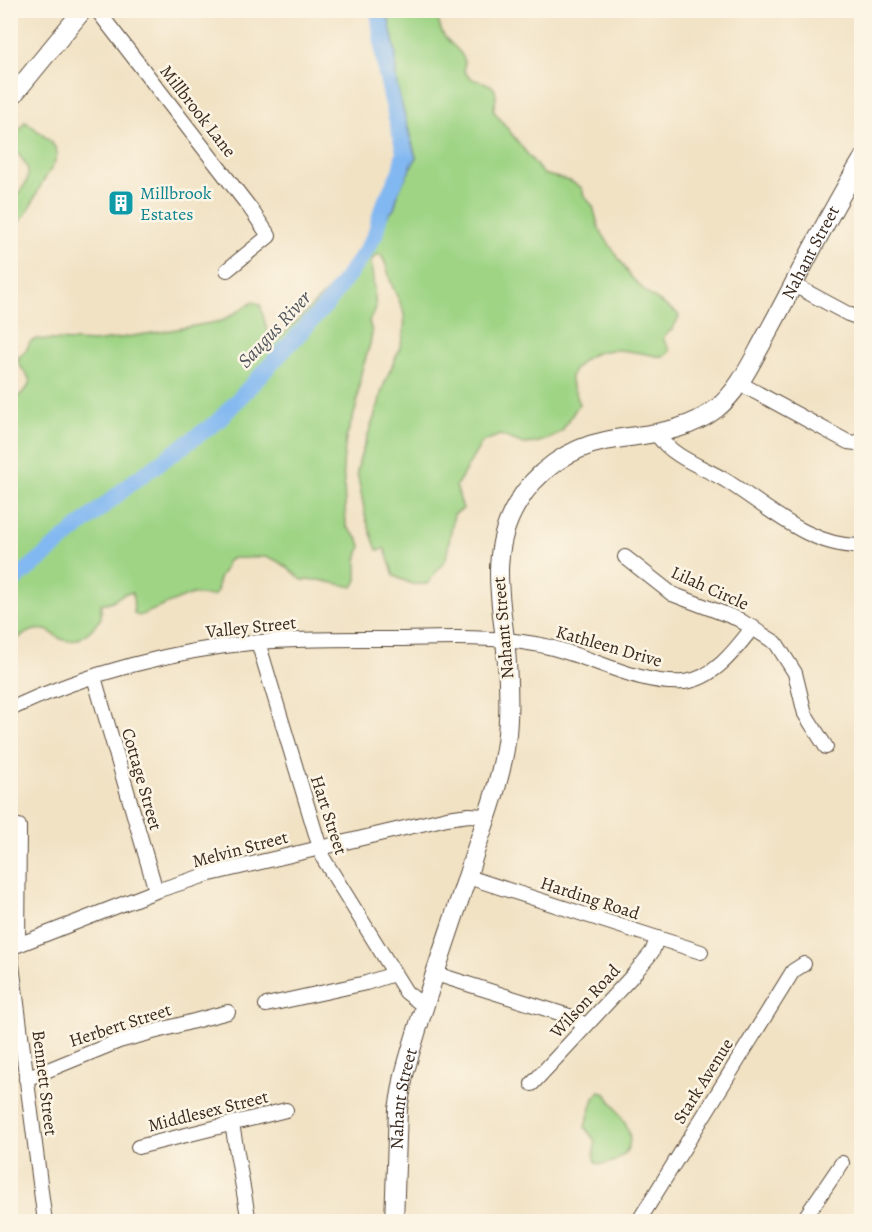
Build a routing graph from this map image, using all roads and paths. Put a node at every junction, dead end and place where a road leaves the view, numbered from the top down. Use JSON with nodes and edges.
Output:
{"nodes":[{"id":1,"x":83,"y":10,"type":"edge"},
{"id":2,"x":97,"y":10,"type":"edge"},
{"id":3,"x":10,"y":99,"type":"edge"},
{"id":4,"x":861,"y":160,"type":"edge"},
{"id":5,"x":227,"y":270,"type":"dead end"},
{"id":6,"x":794,"y":285,"type":"junction"},
{"id":7,"x":861,"y":319,"type":"edge"},
{"id":8,"x":739,"y":383,"type":"junction"},
{"id":9,"x":657,"y":435,"type":"junction"},
{"id":10,"x":861,"y":439,"type":"edge"},
{"id":11,"x":861,"y":546,"type":"edge"},
{"id":12,"x":625,"y":557,"type":"dead end"},
{"id":13,"x":753,"y":627,"type":"junction"},
{"id":14,"x":505,"y":640,"type":"junction"},
{"id":15,"x":258,"y":642,"type":"junction"},
{"id":16,"x":94,"y":677,"type":"junction"},
{"id":17,"x":10,"y":709,"type":"edge"},
{"id":18,"x":826,"y":747,"type":"dead end"},
{"id":19,"x":487,"y":816,"type":"junction"},
{"id":20,"x":19,"y":826,"type":"dead end"},
{"id":21,"x":319,"y":848,"type":"junction"},
{"id":22,"x":468,"y":877,"type":"junction"},
{"id":23,"x":156,"y":891,"type":"junction"},
{"id":24,"x":657,"y":939,"type":"junction"},
{"id":25,"x":13,"y":947,"type":"edge"},
{"id":26,"x":701,"y":952,"type":"dead end"},
{"id":27,"x":804,"y":964,"type":"dead end"},
{"id":28,"x":394,"y":974,"type":"junction"},
{"id":29,"x":436,"y":974,"type":"junction"},
{"id":30,"x":266,"y":1005,"type":"dead end"},
{"id":31,"x":425,"y":1007,"type":"junction"},
{"id":32,"x":228,"y":1012,"type":"dead end"},
{"id":33,"x":586,"y":1026,"type":"junction"},
{"id":34,"x":26,"y":1079,"type":"junction"},
{"id":35,"x":532,"y":1084,"type":"dead end"},
{"id":36,"x":286,"y":1110,"type":"dead end"},
{"id":37,"x":232,"y":1124,"type":"junction"},
{"id":38,"x":138,"y":1147,"type":"dead end"},
{"id":39,"x":842,"y":1163,"type":"dead end"},
{"id":40,"x":45,"y":1221,"type":"edge"},
{"id":41,"x":249,"y":1221,"type":"edge"},
{"id":42,"x":394,"y":1221,"type":"edge"},
{"id":43,"x":638,"y":1221,"type":"edge"},
{"id":44,"x":802,"y":1221,"type":"edge"}],
"edges":[{"from":1,"to":3,"type":"main road"},
{"from":2,"to":5,"type":"street","name":"Millbrook Lane"},
{"from":4,"to":6,"type":"main road","name":"Nahant Street"},
{"from":6,"to":7,"type":"street"},
{"from":6,"to":8,"type":"main road","name":"Nahant Street"},
{"from":8,"to":9,"type":"main road","name":"Nahant Street"},
{"from":8,"to":10,"type":"street"},
{"from":9,"to":11,"type":"street"},
{"from":9,"to":14,"type":"main road","name":"Nahant Street"},
{"from":12,"to":13,"type":"street","name":"Lilah Circle"},
{"from":13,"to":14,"type":"street","name":"Kathleen Drive"},
{"from":13,"to":18,"type":"street","name":"Lilah Circle"},
{"from":14,"to":15,"type":"street","name":"Valley Street"},
{"from":14,"to":19,"type":"main road","name":"Nahant Street"},
{"from":15,"to":16,"type":"street","name":"Valley Street"},
{"from":15,"to":21,"type":"street","name":"Hart Street"},
{"from":16,"to":17,"type":"street","name":"Valley Street"},
{"from":16,"to":23,"type":"street","name":"Cottage Street"},
{"from":19,"to":21,"type":"street","name":"Melvin Street"},
{"from":19,"to":22,"type":"main road","name":"Nahant Street"},
{"from":20,"to":25,"type":"street","name":"Bennett Street"},
{"from":21,"to":23,"type":"street","name":"Melvin Street"},
{"from":21,"to":28,"type":"street","name":"Hart Street"},
{"from":22,"to":24,"type":"street","name":"Harding Road"},
{"from":22,"to":29,"type":"main road","name":"Nahant Street"},
{"from":23,"to":25,"type":"street","name":"Melvin Street"},
{"from":24,"to":26,"type":"street","name":"Harding Road"},
{"from":24,"to":33,"type":"street","name":"Wilson Road"},
{"from":25,"to":34,"type":"street","name":"Bennett Street"},
{"from":27,"to":43,"type":"street","name":"Stark Avenue"},
{"from":28,"to":30,"type":"street"},
{"from":28,"to":31,"type":"street","name":"Hart Street"},
{"from":29,"to":31,"type":"main road","name":"Nahant Street"},
{"from":29,"to":33,"type":"street"},
{"from":31,"to":42,"type":"main road","name":"Nahant Street"},
{"from":32,"to":34,"type":"street","name":"Herbert Street"},
{"from":33,"to":35,"type":"street","name":"Wilson Road"},
{"from":34,"to":40,"type":"street","name":"Bennett Street"},
{"from":36,"to":37,"type":"street","name":"Middlesex Street"},
{"from":37,"to":38,"type":"street","name":"Middlesex Street"},
{"from":37,"to":41,"type":"street"},
{"from":39,"to":44,"type":"street"}]}
